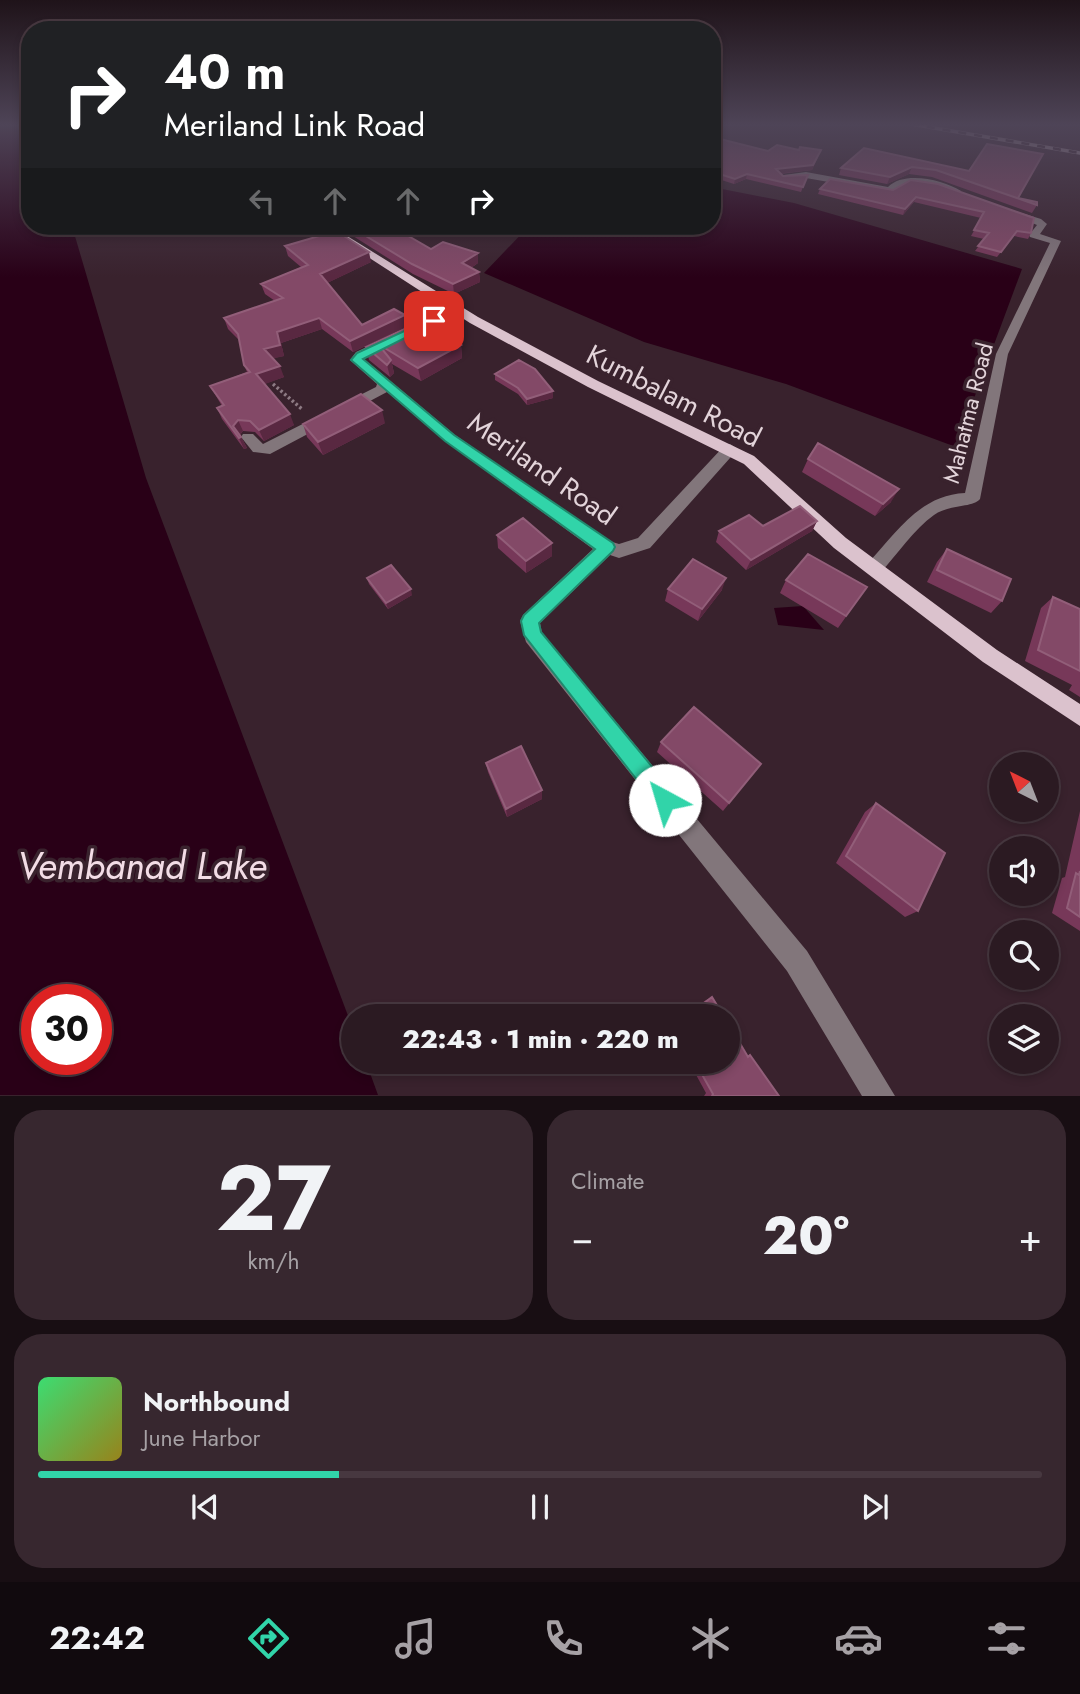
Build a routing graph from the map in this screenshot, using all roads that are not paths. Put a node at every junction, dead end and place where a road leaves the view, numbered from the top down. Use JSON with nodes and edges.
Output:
{"nodes":[{"id":1,"x":802,"y":175,"type":"edge"},
{"id":2,"x":807,"y":175,"type":"edge"},
{"id":3,"x":781,"y":176,"type":"edge"},
{"id":4,"x":963,"y":194,"type":"edge"},
{"id":5,"x":1001,"y":207,"type":"edge"},
{"id":6,"x":339,"y":235,"type":"edge"},
{"id":7,"x":458,"y":310,"type":"junction"},
{"id":8,"x":384,"y":383,"type":"junction"},
{"id":9,"x":248,"y":437,"type":"dead end"},
{"id":10,"x":730,"y":449,"type":"junction"},
{"id":11,"x":607,"y":547,"type":"junction"},
{"id":12,"x":874,"y":568,"type":"junction"},
{"id":13,"x":1080,"y":716,"type":"edge"},
{"id":14,"x":880,"y":1096,"type":"edge"}],
"edges":[{"from":1,"to":3,"type":"street"},
{"from":2,"to":4,"type":"street"},
{"from":5,"to":12,"type":"street","name":"Mahatma Road"},
{"from":6,"to":7,"type":"main road","name":"Kumbalam Road"},
{"from":7,"to":8,"type":"street","name":"Meriland Road"},
{"from":7,"to":10,"type":"main road","name":"Kumbalam Road"},
{"from":8,"to":9,"type":"street"},
{"from":8,"to":11,"type":"street","name":"Meriland Road"},
{"from":10,"to":11,"type":"street","name":"Meriland Road"},
{"from":10,"to":12,"type":"main road","name":"Kumbalam Road"},
{"from":11,"to":14,"type":"street"},
{"from":12,"to":13,"type":"main road","name":"Kumbalam Road"}]}
